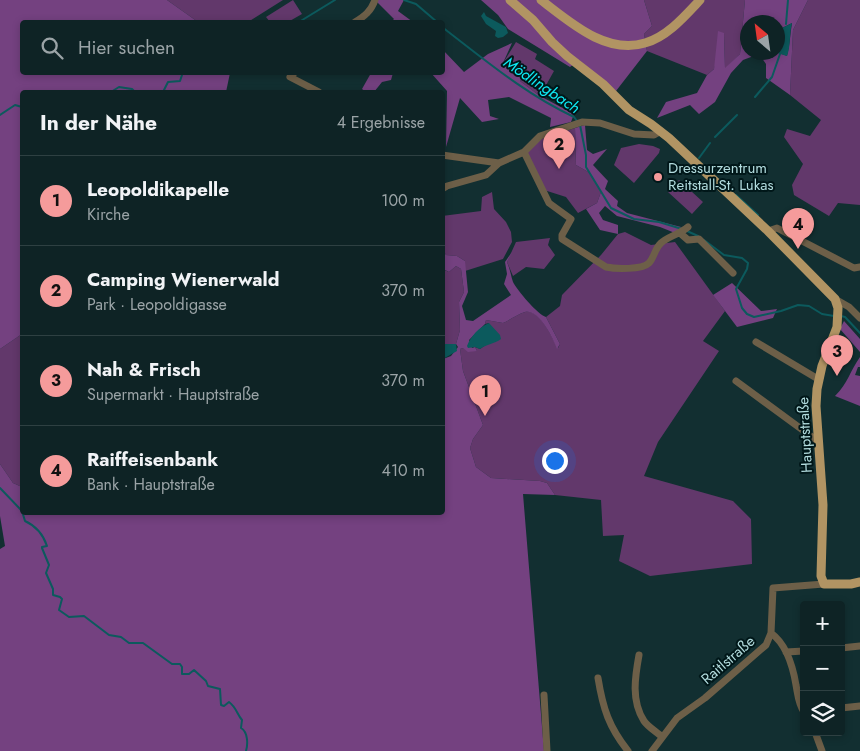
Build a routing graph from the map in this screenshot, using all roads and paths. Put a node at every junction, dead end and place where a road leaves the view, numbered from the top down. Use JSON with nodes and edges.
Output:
{"nodes":[{"id":1,"x":375,"y":0,"type":"edge"},
{"id":2,"x":510,"y":0,"type":"edge"},
{"id":3,"x":542,"y":0,"type":"edge"},
{"id":4,"x":700,"y":0,"type":"edge"},
{"id":5,"x":358,"y":20,"type":"edge"},
{"id":6,"x":292,"y":75,"type":"edge"},
{"id":7,"x":315,"y":90,"type":"edge"},
{"id":8,"x":661,"y":131,"type":"junction"},
{"id":9,"x":524,"y":152,"type":"junction"},
{"id":10,"x":445,"y":156,"type":"edge"},
{"id":11,"x":499,"y":163,"type":"junction"},
{"id":12,"x":445,"y":187,"type":"edge"},
{"id":13,"x":768,"y":231,"type":"junction"},
{"id":14,"x":860,"y":268,"type":"edge"},
{"id":15,"x":733,"y":273,"type":"dead end"},
{"id":16,"x":835,"y":298,"type":"junction"},
{"id":17,"x":860,"y":318,"type":"edge"},
{"id":18,"x":756,"y":342,"type":"dead end"},
{"id":19,"x":818,"y":379,"type":"junction"},
{"id":20,"x":736,"y":381,"type":"dead end"},
{"id":21,"x":819,"y":442,"type":"junction"},
{"id":22,"x":860,"y":582,"type":"edge"},
{"id":23,"x":824,"y":584,"type":"junction"},
{"id":24,"x":771,"y":633,"type":"junction"},
{"id":25,"x":860,"y":646,"type":"edge"},
{"id":26,"x":845,"y":648,"type":"edge"},
{"id":27,"x":800,"y":650,"type":"edge"},
{"id":28,"x":786,"y":652,"type":"junction"},
{"id":29,"x":639,"y":656,"type":"dead end"},
{"id":30,"x":598,"y":678,"type":"dead end"},
{"id":31,"x":544,"y":695,"type":"dead end"},
{"id":32,"x":800,"y":702,"type":"edge"},
{"id":33,"x":860,"y":706,"type":"edge"},
{"id":34,"x":845,"y":708,"type":"edge"},
{"id":35,"x":816,"y":736,"type":"edge"},
{"id":36,"x":662,"y":737,"type":"junction"},
{"id":37,"x":547,"y":751,"type":"edge"},
{"id":38,"x":628,"y":751,"type":"edge"},
{"id":39,"x":652,"y":751,"type":"edge"},
{"id":40,"x":822,"y":751,"type":"edge"}],
"edges":[{"from":1,"to":5,"type":"street"},
{"from":2,"to":8,"type":"main road","name":"Hauptstraße"},
{"from":3,"to":4,"type":"main road"},
{"from":6,"to":7,"type":"street"},
{"from":8,"to":9,"type":"street"},
{"from":8,"to":13,"type":"main road","name":"Hauptstraße"},
{"from":9,"to":11,"type":"street"},
{"from":9,"to":15,"type":"street"},
{"from":10,"to":11,"type":"street"},
{"from":11,"to":12,"type":"street"},
{"from":13,"to":14,"type":"street"},
{"from":13,"to":16,"type":"main road","name":"Hauptstraße"},
{"from":16,"to":17,"type":"street"},
{"from":16,"to":19,"type":"main road","name":"Hauptstraße"},
{"from":18,"to":19,"type":"street"},
{"from":19,"to":21,"type":"main road","name":"Hauptstraße"},
{"from":20,"to":21,"type":"street"},
{"from":21,"to":23,"type":"main road","name":"Hauptstraße"},
{"from":22,"to":23,"type":"main road"},
{"from":23,"to":24,"type":"street","name":"Raitlstraße"},
{"from":24,"to":28,"type":"street"},
{"from":24,"to":36,"type":"street","name":"Raitlstraße"},
{"from":25,"to":26,"type":"street"},
{"from":27,"to":28,"type":"street"},
{"from":28,"to":32,"type":"street"},
{"from":29,"to":36,"type":"street"},
{"from":30,"to":38,"type":"street"},
{"from":31,"to":37,"type":"street"},
{"from":33,"to":34,"type":"street"},
{"from":35,"to":40,"type":"street"},
{"from":36,"to":39,"type":"street","name":"Raitlstraße"}]}
